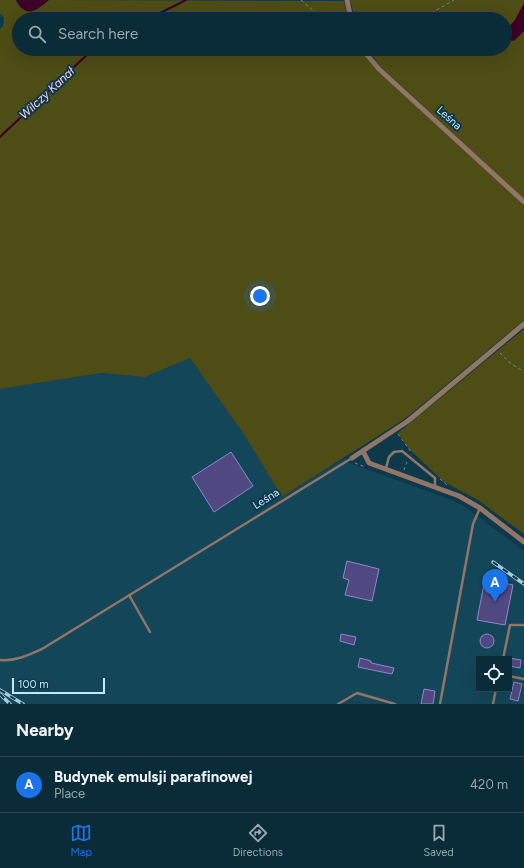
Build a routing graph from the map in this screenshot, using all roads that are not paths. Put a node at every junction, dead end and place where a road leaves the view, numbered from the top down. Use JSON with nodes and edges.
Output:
{"nodes":[{"id":1,"x":347,"y":0,"type":"edge"},
{"id":2,"x":350,"y":12,"type":"edge"},
{"id":3,"x":368,"y":56,"type":"edge"},
{"id":4,"x":524,"y":202,"type":"edge"},
{"id":5,"x":524,"y":324,"type":"edge"},
{"id":6,"x":362,"y":451,"type":"junction"},
{"id":7,"x":352,"y":458,"type":"joint"},
{"id":8,"x":385,"y":469,"type":"junction"},
{"id":9,"x":435,"y":486,"type":"junction"},
{"id":10,"x":480,"y":508,"type":"junction"},
{"id":11,"x":524,"y":542,"type":"edge"},
{"id":12,"x":129,"y":595,"type":"junction"},
{"id":13,"x":524,"y":625,"type":"edge"},
{"id":14,"x":150,"y":632,"type":"dead end"},
{"id":15,"x":504,"y":656,"type":"edge"},
{"id":16,"x":0,"y":660,"type":"edge"},
{"id":17,"x":512,"y":677,"type":"edge"},
{"id":18,"x":524,"y":679,"type":"edge"},
{"id":19,"x":495,"y":692,"type":"edge"},
{"id":20,"x":338,"y":704,"type":"edge"},
{"id":21,"x":395,"y":704,"type":"edge"},
{"id":22,"x":440,"y":704,"type":"edge"},
{"id":23,"x":493,"y":704,"type":"edge"}],
"edges":[{"from":1,"to":2,"type":"street"},
{"from":3,"to":4,"type":"street","name":"Leśna"},
{"from":5,"to":6,"type":"street","name":"Leśna"},
{"from":6,"to":7,"type":"street","name":"Leśna"},
{"from":6,"to":8,"type":"street"},
{"from":7,"to":12,"type":"lane","name":"Leśna"},
{"from":8,"to":9,"type":"street"},
{"from":8,"to":9,"type":"lane"},
{"from":9,"to":10,"type":"street"},
{"from":10,"to":11,"type":"street"},
{"from":10,"to":22,"type":"lane"},
{"from":12,"to":14,"type":"lane"},
{"from":12,"to":16,"type":"lane","name":"Leśna"},
{"from":13,"to":15,"type":"lane"},
{"from":17,"to":18,"type":"lane"},
{"from":19,"to":23,"type":"lane"},
{"from":20,"to":21,"type":"lane"}]}
